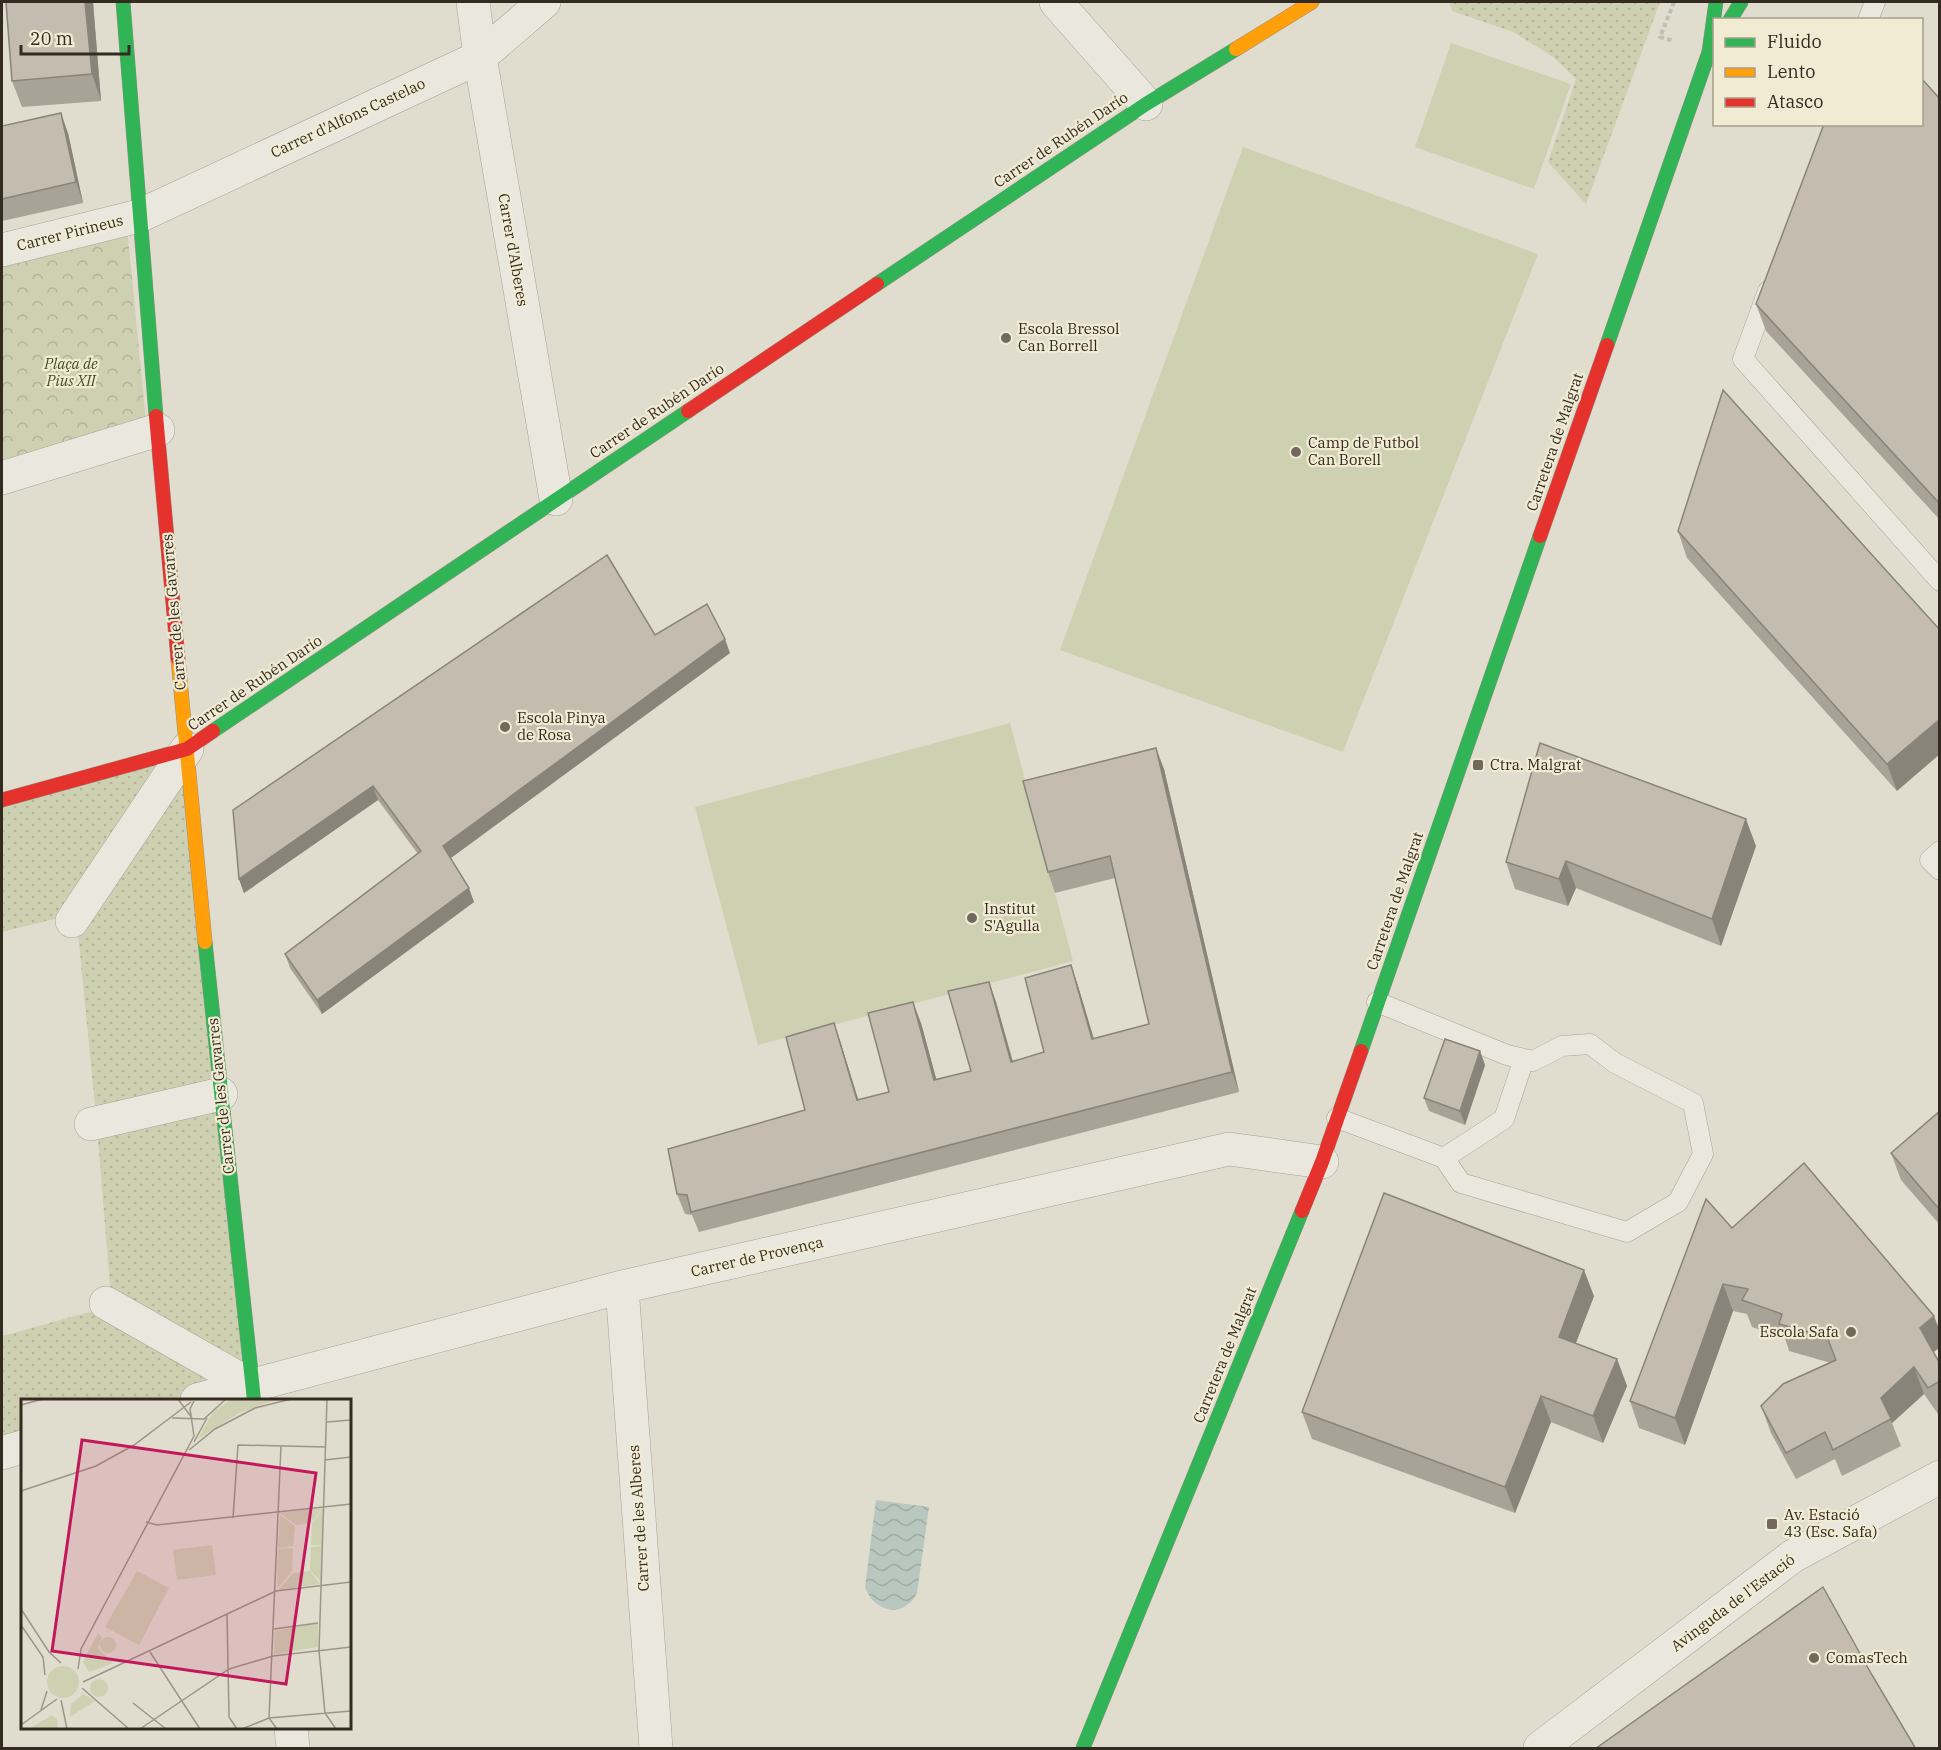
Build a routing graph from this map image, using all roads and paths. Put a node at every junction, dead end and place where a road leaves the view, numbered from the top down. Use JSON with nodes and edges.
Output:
{"nodes":[{"id":1,"x":123,"y":2,"type":"edge"},
{"id":2,"x":473,"y":2,"type":"edge"},
{"id":3,"x":544,"y":2,"type":"edge"},
{"id":4,"x":1056,"y":2,"type":"edge"},
{"id":5,"x":1311,"y":2,"type":"edge"},
{"id":6,"x":1716,"y":2,"type":"edge"},
{"id":7,"x":1741,"y":2,"type":"edge"},
{"id":8,"x":1875,"y":2,"type":"edge"},
{"id":9,"x":1715,"y":18,"type":"edge"},
{"id":10,"x":1731,"y":18,"type":"edge"},
{"id":11,"x":1869,"y":18,"type":"edge"},
{"id":12,"x":1712,"y":48,"type":"edge"},
{"id":13,"x":480,"y":57,"type":"junction"},
{"id":14,"x":1146,"y":104,"type":"junction"},
{"id":15,"x":139,"y":216,"type":"junction"},
{"id":16,"x":2,"y":250,"type":"edge"},
{"id":17,"x":1776,"y":270,"type":"edge"},
{"id":18,"x":158,"y":430,"type":"junction"},
{"id":19,"x":2,"y":478,"type":"edge"},
{"id":20,"x":556,"y":499,"type":"junction"},
{"id":21,"x":1940,"y":581,"type":"edge"},
{"id":22,"x":187,"y":749,"type":"junction"},
{"id":23,"x":2,"y":800,"type":"edge"},
{"id":24,"x":1940,"y":851,"type":"edge"},
{"id":25,"x":1940,"y":870,"type":"edge"},
{"id":26,"x":72,"y":921,"type":"dead end"},
{"id":27,"x":1377,"y":1002,"type":"junction"},
{"id":28,"x":1524,"y":1059,"type":"junction"},
{"id":29,"x":221,"y":1094,"type":"junction"},
{"id":30,"x":1337,"y":1118,"type":"junction"},
{"id":31,"x":91,"y":1124,"type":"dead end"},
{"id":32,"x":1444,"y":1158,"type":"junction"},
{"id":33,"x":1322,"y":1162,"type":"junction"},
{"id":34,"x":622,"y":1287,"type":"junction"},
{"id":35,"x":106,"y":1303,"type":"dead end"},
{"id":36,"x":253,"y":1393,"type":"edge"},
{"id":37,"x":211,"y":1399,"type":"edge"},
{"id":38,"x":21,"y":1447,"type":"edge"},
{"id":39,"x":2,"y":1453,"type":"edge"},
{"id":40,"x":1940,"y":1477,"type":"edge"},
{"id":41,"x":291,"y":1729,"type":"edge"},
{"id":42,"x":294,"y":1749,"type":"edge"},
{"id":43,"x":656,"y":1749,"type":"edge"},
{"id":44,"x":1083,"y":1749,"type":"edge"},
{"id":45,"x":1540,"y":1749,"type":"edge"}],
"edges":[{"from":1,"to":15,"type":"street","name":"Carrer de les Gavarres"},
{"from":2,"to":13,"type":"street","name":"Carrer d'Alberes"},
{"from":3,"to":13,"type":"street","name":"Carrer d'Alfons Castelao"},
{"from":4,"to":14,"type":"street"},
{"from":5,"to":14,"type":"street","name":"Carrer de Rubén Darío"},
{"from":6,"to":9,"type":"street","name":"Carretera de Malgrat"},
{"from":7,"to":10,"type":"street"},
{"from":8,"to":11,"type":"lane"},
{"from":12,"to":27,"type":"street","name":"Carretera de Malgrat"},
{"from":13,"to":15,"type":"street","name":"Carrer d'Alfons Castelao"},
{"from":13,"to":20,"type":"street","name":"Carrer d'Alberes"},
{"from":14,"to":20,"type":"street","name":"Carrer de Rubén Darío"},
{"from":15,"to":16,"type":"street","name":"Carrer Pirineus"},
{"from":15,"to":18,"type":"street","name":"Carrer de les Gavarres"},
{"from":17,"to":21,"type":"lane"},
{"from":18,"to":19,"type":"street"},
{"from":18,"to":22,"type":"street","name":"Carrer de les Gavarres"},
{"from":20,"to":22,"type":"street","name":"Carrer de Rubén Darío"},
{"from":22,"to":23,"type":"street","name":"Carrer de Rubén Darío"},
{"from":22,"to":26,"type":"street"},
{"from":22,"to":29,"type":"street","name":"Carrer de les Gavarres"},
{"from":24,"to":25,"type":"lane"},
{"from":27,"to":28,"type":"lane"},
{"from":27,"to":30,"type":"street","name":"Carretera de Malgrat"},
{"from":28,"to":32,"type":"lane"},
{"from":28,"to":32,"type":"lane"},
{"from":29,"to":31,"type":"street"},
{"from":29,"to":36,"type":"street","name":"Carrer de les Gavarres"},
{"from":30,"to":32,"type":"lane"},
{"from":30,"to":33,"type":"street","name":"Carretera de Malgrat"},
{"from":33,"to":34,"type":"street","name":"Carrer de Provença"},
{"from":33,"to":44,"type":"street","name":"Carretera de Malgrat"},
{"from":34,"to":36,"type":"street","name":"Carrer de Provença"},
{"from":34,"to":43,"type":"street","name":"Carrer de les Alberes"},
{"from":35,"to":36,"type":"street"},
{"from":36,"to":37,"type":"street","name":"Carrer de Provença"},
{"from":38,"to":39,"type":"street"},
{"from":40,"to":45,"type":"street","name":"Avinguda de l'Estació"},
{"from":41,"to":42,"type":"street"}]}
